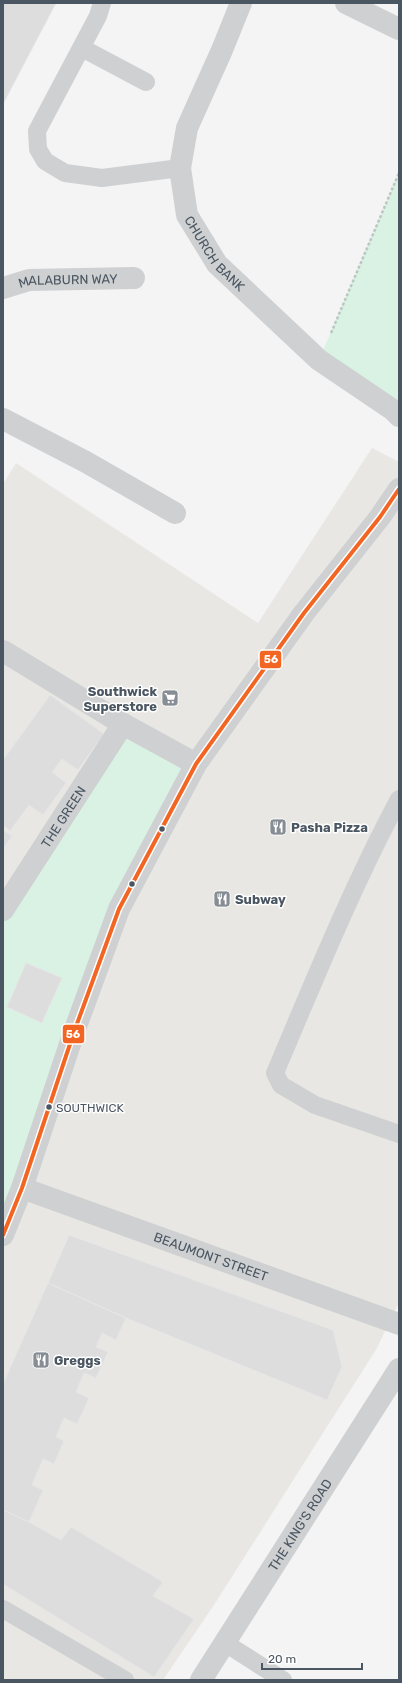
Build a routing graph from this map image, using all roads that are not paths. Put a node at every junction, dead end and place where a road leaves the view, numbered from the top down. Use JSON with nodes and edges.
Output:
{"nodes":[{"id":1,"x":102,"y":3,"type":"edge"},
{"id":2,"x":241,"y":3,"type":"edge"},
{"id":3,"x":346,"y":3,"type":"edge"},
{"id":4,"x":399,"y":29,"type":"edge"},
{"id":5,"x":82,"y":48,"type":"junction"},
{"id":6,"x":146,"y":82,"type":"dead end"},
{"id":7,"x":180,"y":168,"type":"junction"},
{"id":8,"x":134,"y":278,"type":"dead end"},
{"id":9,"x":3,"y":288,"type":"edge"},
{"id":10,"x":399,"y":416,"type":"edge"},
{"id":11,"x":3,"y":419,"type":"edge"},
{"id":12,"x":399,"y":489,"type":"edge"},
{"id":13,"x":175,"y":513,"type":"dead end"},
{"id":14,"x":3,"y":651,"type":"edge"},
{"id":15,"x":123,"y":724,"type":"junction"},
{"id":16,"x":196,"y":764,"type":"junction"},
{"id":17,"x":399,"y":799,"type":"edge"},
{"id":18,"x":3,"y":910,"type":"edge"},
{"id":19,"x":399,"y":1134,"type":"edge"},
{"id":20,"x":22,"y":1188,"type":"junction"},
{"id":21,"x":3,"y":1235,"type":"edge"},
{"id":22,"x":399,"y":1324,"type":"edge"},
{"id":23,"x":399,"y":1369,"type":"edge"},
{"id":24,"x":3,"y":1609,"type":"edge"},
{"id":25,"x":225,"y":1643,"type":"junction"},
{"id":26,"x":125,"y":1680,"type":"edge"},
{"id":27,"x":201,"y":1680,"type":"edge"},
{"id":28,"x":283,"y":1680,"type":"edge"}],
"edges":[{"from":1,"to":5,"type":"lane"},
{"from":2,"to":7,"type":"street","name":"CHURCH BANK"},
{"from":3,"to":4,"type":"street"},
{"from":5,"to":6,"type":"lane"},
{"from":5,"to":7,"type":"lane"},
{"from":7,"to":10,"type":"street","name":"CHURCH BANK"},
{"from":8,"to":9,"type":"street","name":"MALABURN WAY"},
{"from":11,"to":13,"type":"street"},
{"from":12,"to":16,"type":"street"},
{"from":14,"to":15,"type":"street"},
{"from":15,"to":16,"type":"street"},
{"from":15,"to":18,"type":"street","name":"THE GREEN"},
{"from":16,"to":20,"type":"street"},
{"from":17,"to":19,"type":"lane"},
{"from":20,"to":21,"type":"street"},
{"from":20,"to":22,"type":"street","name":"BEAUMONT STREET"},
{"from":23,"to":25,"type":"street","name":"THE KING'S ROAD"},
{"from":24,"to":26,"type":"lane"},
{"from":25,"to":27,"type":"street","name":"THE KING'S ROAD"},
{"from":25,"to":28,"type":"lane"}]}
